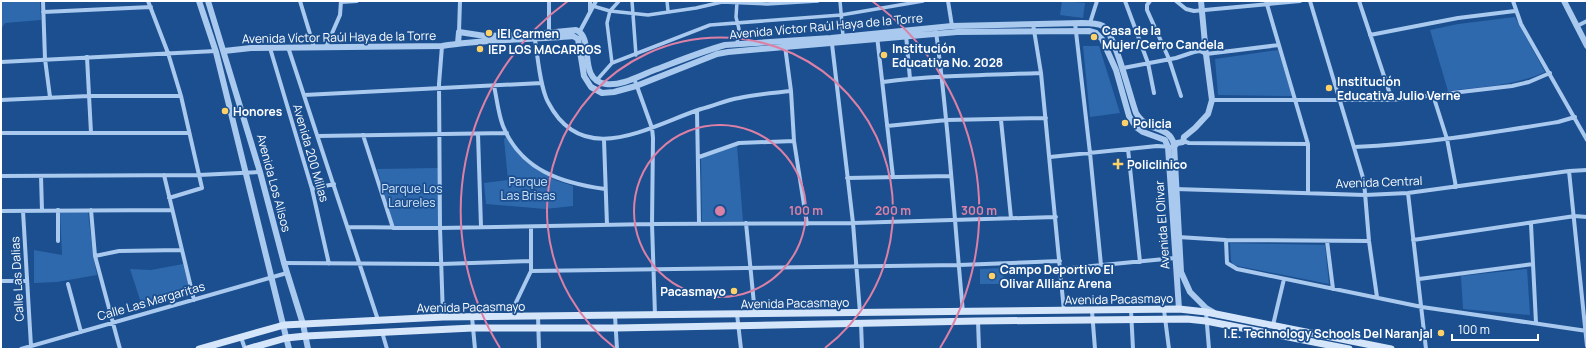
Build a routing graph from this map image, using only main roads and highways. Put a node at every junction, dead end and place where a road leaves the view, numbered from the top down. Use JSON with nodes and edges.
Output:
{"nodes":[{"id":1,"x":1328,"y":347,"type":"edge"},
{"id":2,"x":199,"y":349,"type":"edge"},
{"id":3,"x":246,"y":349,"type":"edge"},
{"id":4,"x":1349,"y":349,"type":"edge"},
{"id":5,"x":1391,"y":349,"type":"edge"}],
"edges":[{"from":1,"to":3,"type":"main road","name":"Avenida Pacasmayo"},
{"from":1,"to":4,"type":"main road"},
{"from":2,"to":5,"type":"main road","name":"Avenida Pacasmayo"}]}
